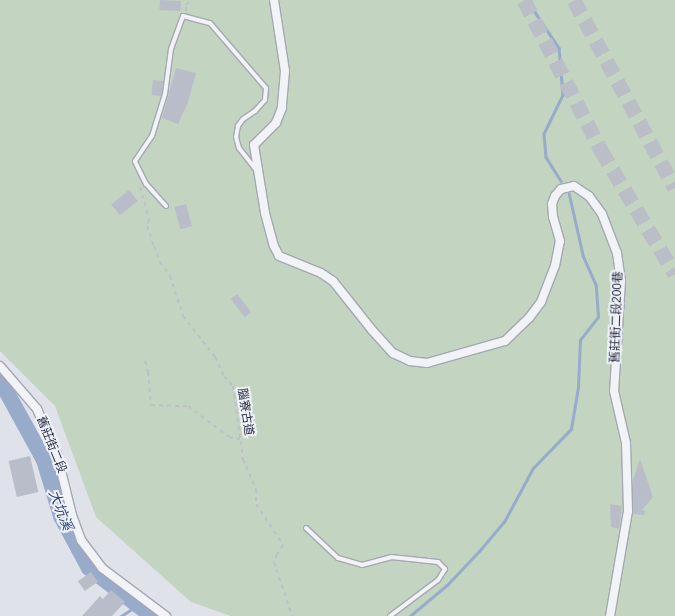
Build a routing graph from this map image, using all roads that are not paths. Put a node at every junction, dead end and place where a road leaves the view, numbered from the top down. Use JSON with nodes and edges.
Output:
{"nodes":[{"id":1,"x":274,"y":0,"type":"edge"},
{"id":2,"x":258,"y":172,"type":"junction"},
{"id":3,"x":166,"y":206,"type":"dead end"},
{"id":4,"x":0,"y":366,"type":"edge"},
{"id":5,"x":306,"y":528,"type":"dead end"},
{"id":6,"x":166,"y":616,"type":"edge"},
{"id":7,"x":390,"y":616,"type":"edge"},
{"id":8,"x":610,"y":616,"type":"edge"}],
"edges":[{"from":1,"to":2,"type":"street"},
{"from":2,"to":3,"type":"lane"},
{"from":2,"to":8,"type":"street","name":"舊莊街二段200巷"},
{"from":4,"to":6,"type":"street","name":"舊莊街二段"},
{"from":5,"to":7,"type":"lane"}]}
